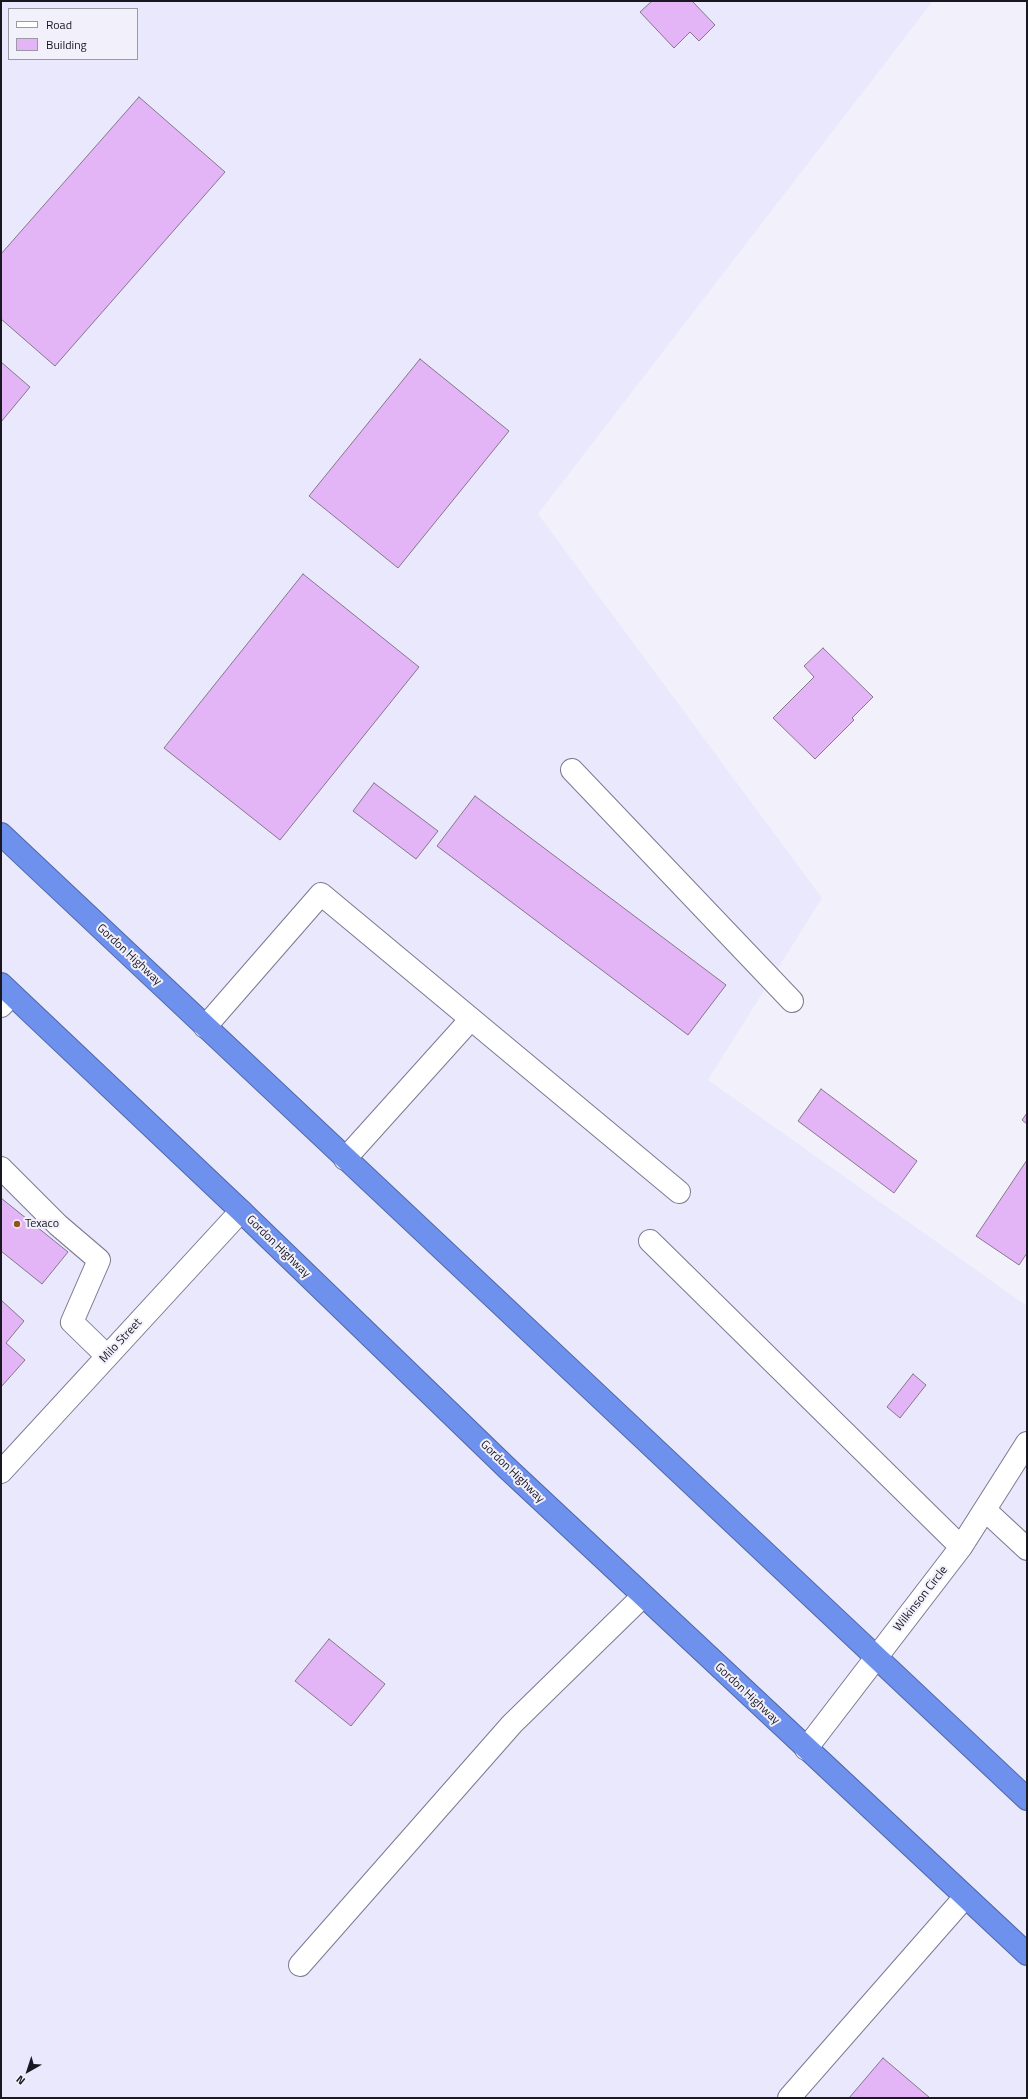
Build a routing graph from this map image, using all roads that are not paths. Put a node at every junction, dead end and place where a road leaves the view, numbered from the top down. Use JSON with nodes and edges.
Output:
{"nodes":[{"id":1,"x":572,"y":770,"type":"dead end"},
{"id":2,"x":1,"y":834,"type":"edge"},
{"id":3,"x":5,"y":995,"type":"edge"},
{"id":4,"x":792,"y":1000,"type":"dead end"},
{"id":5,"x":471,"y":1019,"type":"junction"},
{"id":6,"x":205,"y":1026,"type":"junction"},
{"id":7,"x":345,"y":1159,"type":"junction"},
{"id":8,"x":1,"y":1168,"type":"edge"},
{"id":9,"x":679,"y":1192,"type":"dead end"},
{"id":10,"x":241,"y":1211,"type":"junction"},
{"id":11,"x":650,"y":1241,"type":"dead end"},
{"id":12,"x":107,"y":1356,"type":"junction"},
{"id":13,"x":1027,"y":1443,"type":"edge"},
{"id":14,"x":1,"y":1472,"type":"edge"},
{"id":15,"x":985,"y":1510,"type":"junction"},
{"id":16,"x":961,"y":1547,"type":"junction"},
{"id":17,"x":1027,"y":1550,"type":"edge"},
{"id":18,"x":643,"y":1596,"type":"junction"},
{"id":19,"x":876,"y":1657,"type":"junction"},
{"id":20,"x":806,"y":1749,"type":"junction"},
{"id":21,"x":1027,"y":1799,"type":"edge"},
{"id":22,"x":965,"y":1897,"type":"junction"},
{"id":23,"x":1027,"y":1954,"type":"edge"},
{"id":24,"x":300,"y":1965,"type":"dead end"},
{"id":25,"x":789,"y":2098,"type":"edge"}],
"edges":[{"from":1,"to":4,"type":"street"},
{"from":2,"to":6,"type":"highway","name":"Gordon Highway"},
{"from":3,"to":10,"type":"highway","name":"Gordon Highway"},
{"from":5,"to":6,"type":"street"},
{"from":5,"to":7,"type":"street"},
{"from":5,"to":9,"type":"street"},
{"from":6,"to":7,"type":"highway","name":"Gordon Highway"},
{"from":7,"to":19,"type":"highway","name":"Gordon Highway"},
{"from":8,"to":12,"type":"street"},
{"from":10,"to":12,"type":"street","name":"Milo Street"},
{"from":10,"to":18,"type":"highway","name":"Gordon Highway"},
{"from":11,"to":16,"type":"street"},
{"from":12,"to":14,"type":"street","name":"Milo Street"},
{"from":13,"to":15,"type":"street","name":"Wilkinson Circle"},
{"from":15,"to":16,"type":"street","name":"Wilkinson Circle"},
{"from":15,"to":17,"type":"street"},
{"from":16,"to":19,"type":"street","name":"Wilkinson Circle"},
{"from":18,"to":20,"type":"highway","name":"Gordon Highway"},
{"from":18,"to":24,"type":"street"},
{"from":19,"to":20,"type":"street","name":"Wilkinson Circle"},
{"from":19,"to":21,"type":"highway","name":"Gordon Highway"},
{"from":20,"to":22,"type":"highway","name":"Gordon Highway"},
{"from":22,"to":23,"type":"highway","name":"Gordon Highway"},
{"from":22,"to":25,"type":"street"}]}
